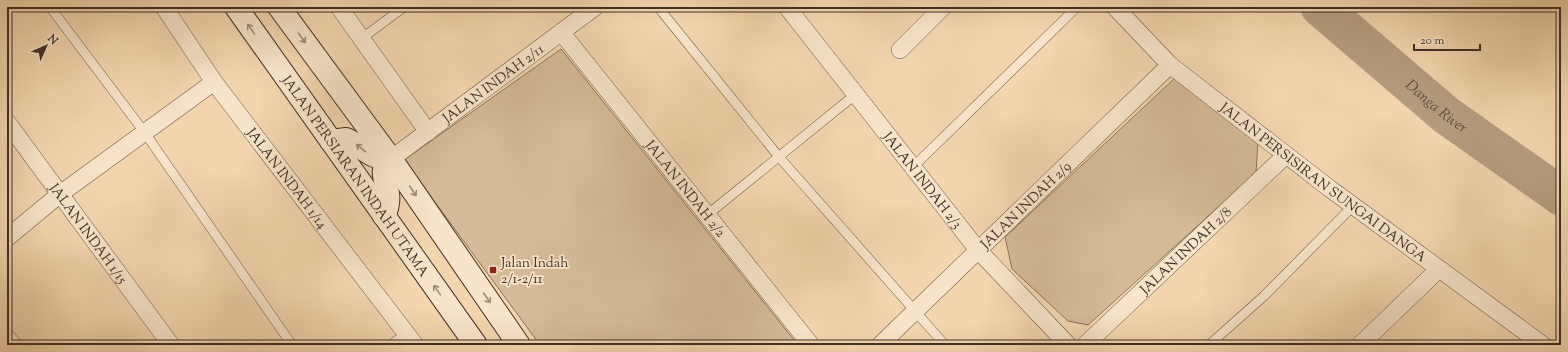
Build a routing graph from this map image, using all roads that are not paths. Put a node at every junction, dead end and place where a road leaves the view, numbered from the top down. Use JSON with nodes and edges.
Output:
{"nodes":[{"id":1,"x":50,"y":7,"type":"edge"},
{"id":2,"x":164,"y":7,"type":"edge"},
{"id":3,"x":236,"y":7,"type":"edge"},
{"id":4,"x":279,"y":7,"type":"edge"},
{"id":5,"x":339,"y":7,"type":"edge"},
{"id":6,"x":404,"y":7,"type":"edge"},
{"id":7,"x":595,"y":7,"type":"edge"},
{"id":8,"x":658,"y":7,"type":"edge"},
{"id":9,"x":787,"y":7,"type":"edge"},
{"id":10,"x":943,"y":7,"type":"edge"},
{"id":11,"x":1077,"y":7,"type":"edge"},
{"id":12,"x":1114,"y":7,"type":"edge"},
{"id":13,"x":561,"y":32,"type":"junction"},
{"id":14,"x":362,"y":38,"type":"junction"},
{"id":15,"x":900,"y":50,"type":"dead end"},
{"id":16,"x":1170,"y":64,"type":"junction"},
{"id":17,"x":214,"y":82,"type":"junction"},
{"id":18,"x":856,"y":94,"type":"junction"},
{"id":19,"x":7,"y":122,"type":"edge"},
{"id":20,"x":428,"y":132,"type":"junction"},
{"id":21,"x":145,"y":133,"type":"junction"},
{"id":22,"x":331,"y":141,"type":"junction"},
{"id":23,"x":1286,"y":155,"type":"junction"},
{"id":24,"x":779,"y":157,"type":"junction"},
{"id":25,"x":391,"y":159,"type":"junction"},
{"id":26,"x":913,"y":167,"type":"junction"},
{"id":27,"x":60,"y":194,"type":"junction"},
{"id":28,"x":1354,"y":206,"type":"junction"},
{"id":29,"x":707,"y":215,"type":"junction"},
{"id":30,"x":384,"y":216,"type":"junction"},
{"id":31,"x":7,"y":238,"type":"edge"},
{"id":32,"x":978,"y":250,"type":"junction"},
{"id":33,"x":1439,"y":269,"type":"junction"},
{"id":34,"x":915,"y":312,"type":"junction"},
{"id":35,"x":7,"y":332,"type":"edge"},
{"id":36,"x":407,"y":342,"type":"edge"},
{"id":37,"x":18,"y":345,"type":"edge"},
{"id":38,"x":171,"y":345,"type":"edge"},
{"id":39,"x":292,"y":345,"type":"edge"},
{"id":40,"x":476,"y":345,"type":"edge"},
{"id":41,"x":519,"y":345,"type":"edge"},
{"id":42,"x":811,"y":345,"type":"edge"},
{"id":43,"x":880,"y":345,"type":"edge"},
{"id":44,"x":945,"y":345,"type":"edge"},
{"id":45,"x":1068,"y":345,"type":"edge"},
{"id":46,"x":1085,"y":345,"type":"edge"},
{"id":47,"x":1209,"y":345,"type":"edge"},
{"id":48,"x":1360,"y":345,"type":"edge"},
{"id":49,"x":1542,"y":345,"type":"edge"}],
"edges":[{"from":1,"to":21,"type":"lane"},
{"from":2,"to":17,"type":"street","name":"JALAN INDAH 1/14"},
{"from":22,"to":3,"type":"main road","name":"JALAN PERSIARAN INDAH UTAMA","one_way":true},
{"from":4,"to":25,"type":"main road","one_way":true},
{"from":5,"to":14,"type":"street"},
{"from":6,"to":14,"type":"lane"},
{"from":7,"to":13,"type":"street","name":"JALAN INDAH 2/11"},
{"from":8,"to":24,"type":"lane"},
{"from":9,"to":18,"type":"street","name":"JALAN INDAH 2/3"},
{"from":10,"to":15,"type":"street"},
{"from":11,"to":26,"type":"lane"},
{"from":12,"to":16,"type":"street","name":"JALAN PERSISIRAN SUNGAI DANGA"},
{"from":13,"to":20,"type":"street","name":"JALAN INDAH 2/11"},
{"from":13,"to":29,"type":"street","name":"JALAN INDAH 2/2"},
{"from":14,"to":20,"type":"street"},
{"from":16,"to":23,"type":"street","name":"JALAN PERSISIRAN SUNGAI DANGA"},
{"from":16,"to":32,"type":"street","name":"JALAN INDAH 2/9"},
{"from":17,"to":21,"type":"street"},
{"from":17,"to":36,"type":"street","name":"JALAN INDAH 1/14"},
{"from":18,"to":24,"type":"lane"},
{"from":18,"to":26,"type":"street","name":"JALAN INDAH 2/3"},
{"from":19,"to":27,"type":"street","name":"JALAN INDAH 1/15"},
{"from":20,"to":25,"type":"street","name":"JALAN INDAH 2/11"},
{"from":21,"to":27,"type":"street"},
{"from":21,"to":39,"type":"lane"},
{"from":25,"to":22,"type":"main road","one_way":true},
{"from":22,"to":30,"type":"main road","name":"JALAN PERSIARAN INDAH UTAMA"},
{"from":23,"to":28,"type":"street","name":"JALAN PERSISIRAN SUNGAI DANGA"},
{"from":23,"to":46,"type":"street","name":"JALAN INDAH 2/8"},
{"from":24,"to":29,"type":"lane"},
{"from":24,"to":34,"type":"lane"},
{"from":25,"to":30,"type":"main road"},
{"from":25,"to":41,"type":"main road","one_way":true},
{"from":26,"to":32,"type":"street","name":"JALAN INDAH 2/3"},
{"from":27,"to":31,"type":"street"},
{"from":27,"to":38,"type":"street","name":"JALAN INDAH 1/15"},
{"from":28,"to":33,"type":"street","name":"JALAN PERSISIRAN SUNGAI DANGA"},
{"from":28,"to":47,"type":"lane"},
{"from":29,"to":42,"type":"street","name":"JALAN INDAH 2/2"},
{"from":40,"to":30,"type":"main road","name":"JALAN PERSIARAN INDAH UTAMA","one_way":true},
{"from":32,"to":34,"type":"street","name":"JALAN INDAH 2/9"},
{"from":32,"to":45,"type":"street","name":"JALAN INDAH 2/3"},
{"from":33,"to":48,"type":"street"},
{"from":33,"to":49,"type":"street","name":"JALAN PERSISIRAN SUNGAI DANGA"},
{"from":34,"to":43,"type":"street","name":"JALAN INDAH 2/9"},
{"from":34,"to":44,"type":"lane"},
{"from":35,"to":37,"type":"lane"}]}
